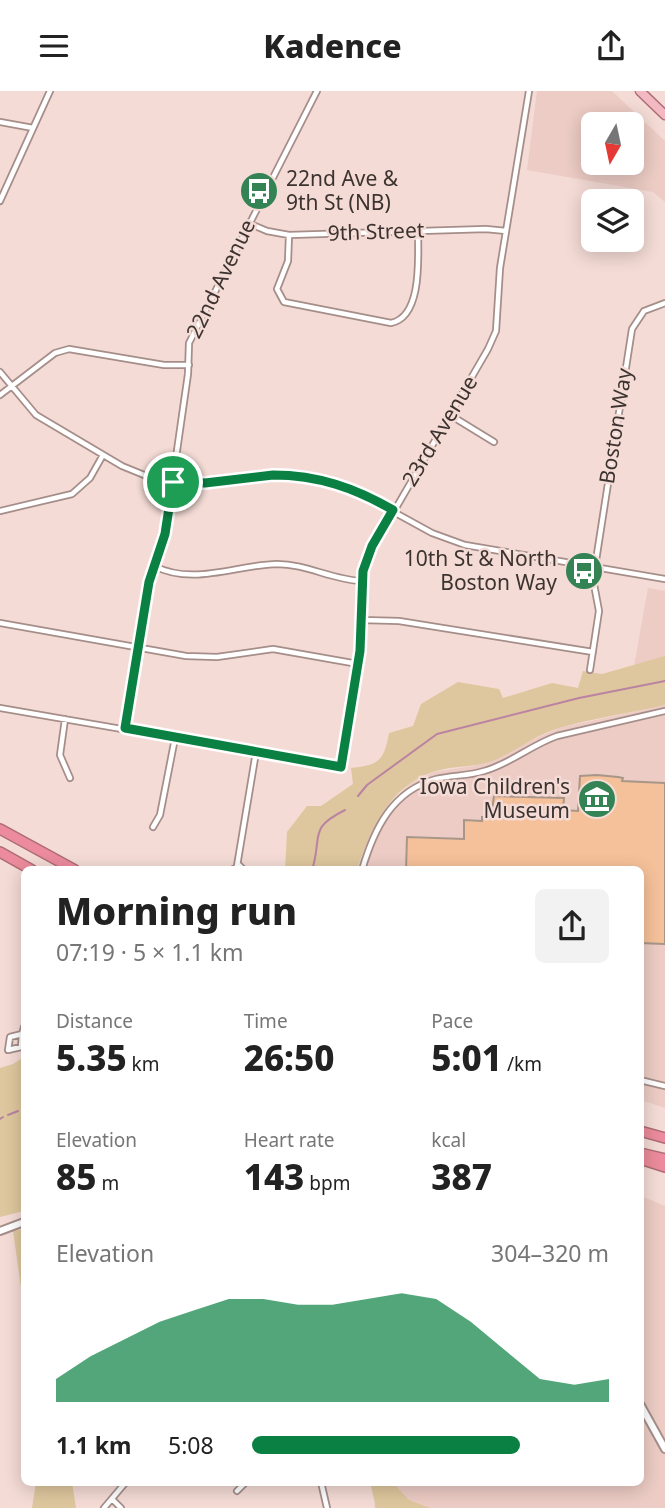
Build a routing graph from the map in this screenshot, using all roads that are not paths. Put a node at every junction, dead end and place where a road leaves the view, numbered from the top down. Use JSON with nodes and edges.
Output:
{"nodes":[{"id":1,"x":50,"y":91,"type":"edge"},
{"id":2,"x":317,"y":91,"type":"edge"},
{"id":3,"x":529,"y":91,"type":"edge"},
{"id":4,"x":640,"y":91,"type":"edge"},
{"id":5,"x":665,"y":115,"type":"edge"},
{"id":6,"x":0,"y":122,"type":"edge"},
{"id":7,"x":33,"y":128,"type":"junction"},
{"id":8,"x":0,"y":201,"type":"edge"},
{"id":9,"x":248,"y":223,"type":"junction"},
{"id":10,"x":418,"y":231,"type":"junction"},
{"id":11,"x":506,"y":231,"type":"junction"},
{"id":12,"x":289,"y":235,"type":"junction"},
{"id":13,"x":665,"y":303,"type":"edge"},
{"id":14,"x":188,"y":365,"type":"junction"},
{"id":15,"x":0,"y":372,"type":"edge"},
{"id":16,"x":11,"y":387,"type":"junction"},
{"id":17,"x":0,"y":395,"type":"edge"},
{"id":18,"x":450,"y":415,"type":"junction"},
{"id":19,"x":494,"y":442,"type":"dead end"},
{"id":20,"x":103,"y":455,"type":"junction"},
{"id":21,"x":173,"y":482,"type":"junction"},
{"id":22,"x":393,"y":510,"type":"junction"},
{"id":23,"x":0,"y":511,"type":"edge"},
{"id":24,"x":154,"y":566,"type":"junction"},
{"id":25,"x":595,"y":567,"type":"junction"},
{"id":26,"x":665,"y":579,"type":"edge"},
{"id":27,"x":362,"y":581,"type":"junction"},
{"id":28,"x":362,"y":620,"type":"junction"},
{"id":29,"x":0,"y":623,"type":"edge"},
{"id":30,"x":139,"y":647,"type":"junction"},
{"id":31,"x":593,"y":652,"type":"junction"},
{"id":32,"x":358,"y":664,"type":"junction"},
{"id":33,"x":590,"y":670,"type":"dead end"},
{"id":34,"x":0,"y":708,"type":"edge"},
{"id":35,"x":665,"y":711,"type":"edge"},
{"id":36,"x":65,"y":719,"type":"junction"},
{"id":37,"x":125,"y":728,"type":"junction"},
{"id":38,"x":175,"y":738,"type":"junction"},
{"id":39,"x":256,"y":752,"type":"junction"},
{"id":40,"x":70,"y":778,"type":"dead end"},
{"id":41,"x":153,"y":827,"type":"dead end"},
{"id":42,"x":0,"y":829,"type":"edge"},
{"id":43,"x":0,"y":852,"type":"edge"},
{"id":44,"x":25,"y":866,"type":"edge"},
{"id":45,"x":68,"y":866,"type":"edge"},
{"id":46,"x":235,"y":866,"type":"edge"},
{"id":47,"x":363,"y":866,"type":"edge"},
{"id":48,"x":21,"y":1034,"type":"edge"},
{"id":49,"x":21,"y":1047,"type":"edge"},
{"id":50,"x":8,"y":1050,"type":"junction"},
{"id":51,"x":1,"y":1053,"type":"edge"},
{"id":52,"x":644,"y":1081,"type":"edge"},
{"id":53,"x":665,"y":1086,"type":"edge"},
{"id":54,"x":644,"y":1132,"type":"edge"},
{"id":55,"x":665,"y":1136,"type":"edge"},
{"id":56,"x":644,"y":1154,"type":"edge"},
{"id":57,"x":665,"y":1159,"type":"edge"},
{"id":58,"x":644,"y":1160,"type":"edge"},
{"id":59,"x":665,"y":1167,"type":"edge"},
{"id":60,"x":21,"y":1223,"type":"edge"},
{"id":61,"x":0,"y":1231,"type":"edge"},
{"id":62,"x":644,"y":1411,"type":"edge"},
{"id":63,"x":665,"y":1449,"type":"edge"},
{"id":64,"x":123,"y":1486,"type":"edge"},
{"id":65,"x":242,"y":1486,"type":"edge"},
{"id":66,"x":322,"y":1486,"type":"edge"},
{"id":67,"x":237,"y":1491,"type":"dead end"},
{"id":68,"x":113,"y":1500,"type":"junction"},
{"id":69,"x":104,"y":1508,"type":"edge"},
{"id":70,"x":121,"y":1508,"type":"edge"},
{"id":71,"x":327,"y":1508,"type":"edge"}],
"edges":[{"from":1,"to":7,"type":"street"},
{"from":2,"to":9,"type":"street","name":"22nd Avenue"},
{"from":3,"to":11,"type":"street","name":"23rd Avenue"},
{"from":4,"to":5,"type":"main road"},
{"from":6,"to":7,"type":"street"},
{"from":7,"to":8,"type":"street"},
{"from":9,"to":12,"type":"street","name":"9th Street"},
{"from":9,"to":14,"type":"street","name":"22nd Avenue"},
{"from":10,"to":11,"type":"street","name":"9th Street"},
{"from":10,"to":12,"type":"street","name":"9th Street"},
{"from":10,"to":12,"type":"street"},
{"from":11,"to":18,"type":"street","name":"23rd Avenue"},
{"from":13,"to":25,"type":"street","name":"Boston Way"},
{"from":14,"to":16,"type":"street"},
{"from":14,"to":21,"type":"street","name":"22nd Avenue"},
{"from":15,"to":16,"type":"street"},
{"from":16,"to":17,"type":"street"},
{"from":16,"to":20,"type":"street"},
{"from":18,"to":19,"type":"street"},
{"from":18,"to":22,"type":"street","name":"23rd Avenue"},
{"from":20,"to":21,"type":"street"},
{"from":20,"to":23,"type":"street"},
{"from":21,"to":22,"type":"street"},
{"from":21,"to":24,"type":"street","name":"22nd Avenue"},
{"from":22,"to":25,"type":"street"},
{"from":22,"to":27,"type":"street","name":"23rd Avenue"},
{"from":24,"to":27,"type":"street"},
{"from":24,"to":30,"type":"street","name":"22nd Avenue"},
{"from":25,"to":26,"type":"street"},
{"from":25,"to":31,"type":"street","name":"Boston Way"},
{"from":27,"to":28,"type":"street","name":"23rd Avenue"},
{"from":28,"to":31,"type":"street"},
{"from":28,"to":32,"type":"street","name":"23rd Avenue"},
{"from":29,"to":30,"type":"street"},
{"from":30,"to":32,"type":"street"},
{"from":30,"to":37,"type":"street","name":"22nd Avenue"},
{"from":31,"to":33,"type":"street","name":"Boston Way"},
{"from":32,"to":39,"type":"street","name":"23rd Avenue"},
{"from":34,"to":36,"type":"street"},
{"from":35,"to":47,"type":"street"},
{"from":36,"to":37,"type":"street"},
{"from":36,"to":40,"type":"street"},
{"from":37,"to":38,"type":"street"},
{"from":38,"to":39,"type":"street"},
{"from":38,"to":41,"type":"street"},
{"from":39,"to":46,"type":"street"},
{"from":42,"to":45,"type":"highway"},
{"from":43,"to":44,"type":"highway"},
{"from":48,"to":50,"type":"street"},
{"from":49,"to":50,"type":"street"},
{"from":50,"to":51,"type":"street"},
{"from":52,"to":53,"type":"street"},
{"from":54,"to":55,"type":"highway"},
{"from":56,"to":57,"type":"highway"},
{"from":58,"to":59,"type":"highway"},
{"from":60,"to":61,"type":"street"},
{"from":62,"to":63,"type":"street"},
{"from":64,"to":68,"type":"street"},
{"from":65,"to":67,"type":"street"},
{"from":66,"to":71,"type":"street"},
{"from":68,"to":69,"type":"street"},
{"from":68,"to":70,"type":"street"}]}
